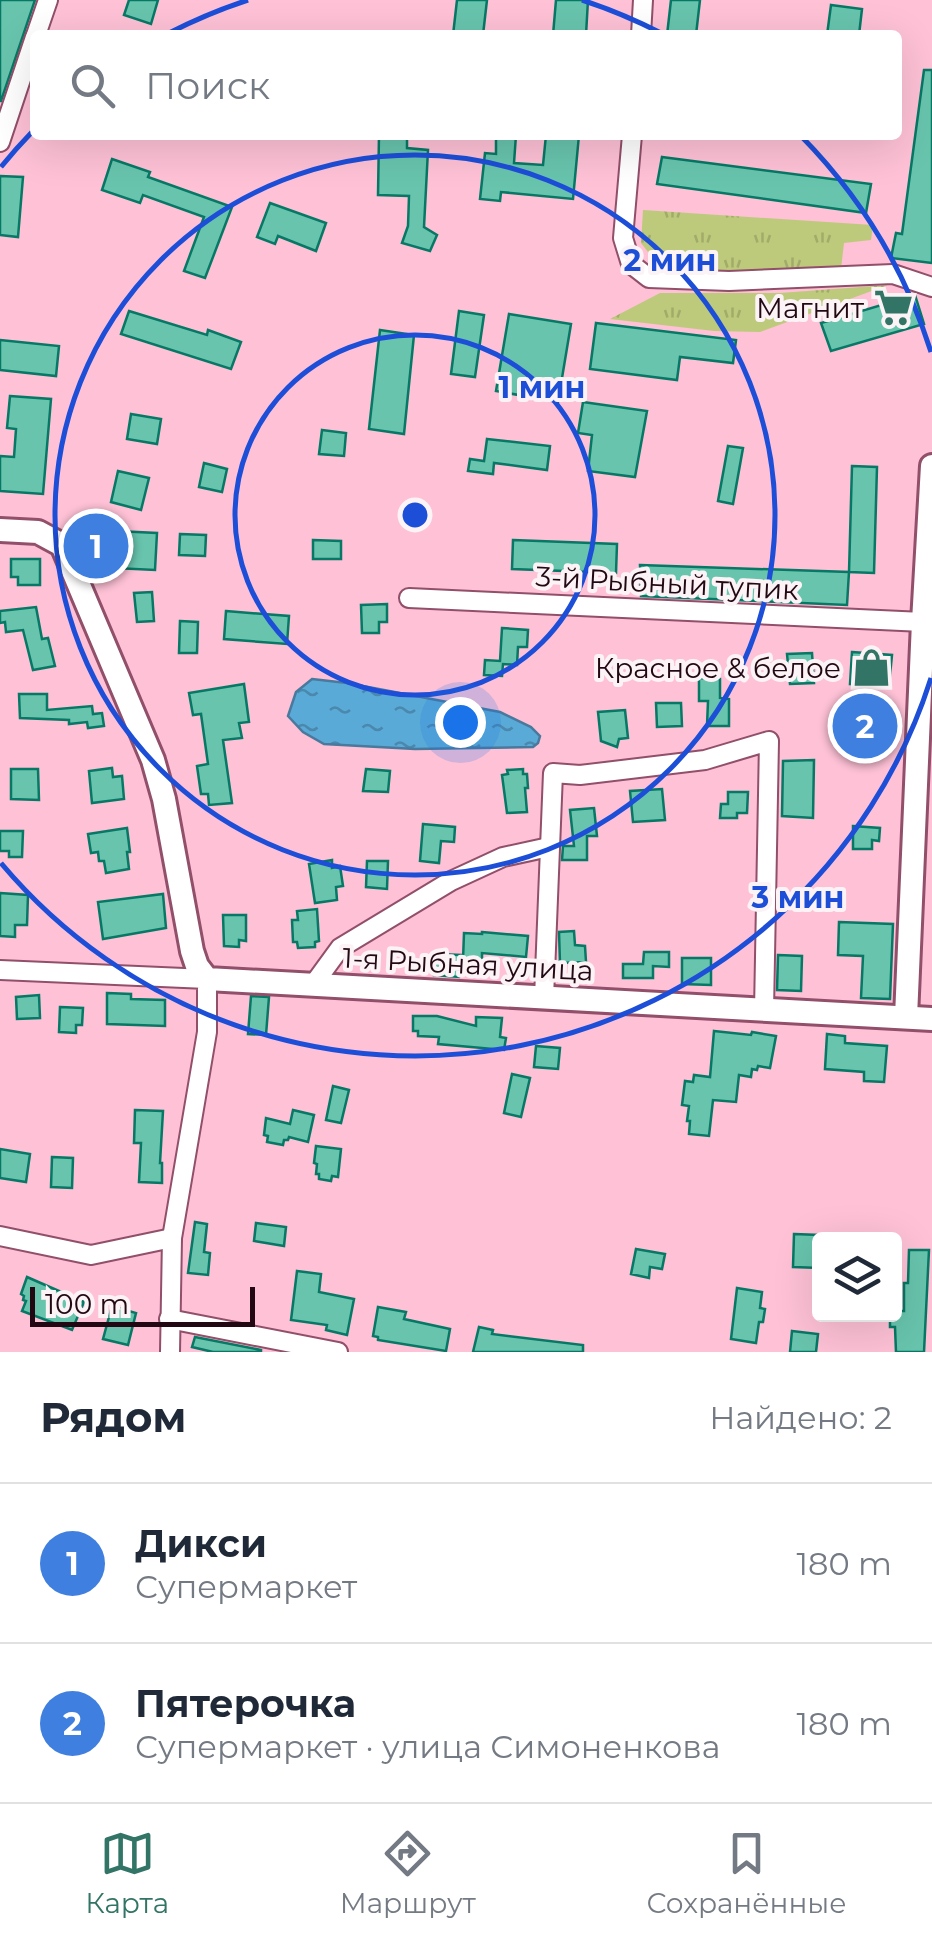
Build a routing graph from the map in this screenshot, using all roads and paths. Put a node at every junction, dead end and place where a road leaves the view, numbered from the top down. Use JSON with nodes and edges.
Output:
{"nodes":[{"id":1,"x":48,"y":0,"type":"edge"},
{"id":2,"x":643,"y":0,"type":"edge"},
{"id":3,"x":37,"y":30,"type":"edge"},
{"id":4,"x":640,"y":30,"type":"edge"},
{"id":5,"x":30,"y":51,"type":"edge"},
{"id":6,"x":632,"y":140,"type":"edge"},
{"id":7,"x":0,"y":142,"type":"edge"},
{"id":8,"x":932,"y":287,"type":"edge"},
{"id":9,"x":932,"y":466,"type":"edge"},
{"id":10,"x":0,"y":530,"type":"edge"},
{"id":11,"x":409,"y":598,"type":"dead end"},
{"id":12,"x":923,"y":622,"type":"junction"},
{"id":13,"x":549,"y":846,"type":"junction"},
{"id":14,"x":0,"y":970,"type":"edge"},
{"id":15,"x":207,"y":979,"type":"junction"},
{"id":16,"x":313,"y":984,"type":"junction"},
{"id":17,"x":544,"y":998,"type":"junction"},
{"id":18,"x":764,"y":1011,"type":"junction"},
{"id":19,"x":906,"y":1017,"type":"junction"},
{"id":20,"x":932,"y":1018,"type":"edge"},
{"id":21,"x":0,"y":1236,"type":"edge"},
{"id":22,"x":172,"y":1238,"type":"junction"},
{"id":23,"x":170,"y":1319,"type":"junction"},
{"id":24,"x":170,"y":1352,"type":"edge"},
{"id":25,"x":338,"y":1352,"type":"edge"}],
"edges":[{"from":1,"to":3,"type":"street"},
{"from":2,"to":4,"type":"street"},
{"from":5,"to":7,"type":"street"},
{"from":6,"to":8,"type":"street"},
{"from":9,"to":12,"type":"street"},
{"from":10,"to":15,"type":"street"},
{"from":11,"to":12,"type":"street","name":"3-й Рыбный тупик"},
{"from":12,"to":19,"type":"street"},
{"from":13,"to":16,"type":"street"},
{"from":13,"to":17,"type":"street"},
{"from":13,"to":18,"type":"street"},
{"from":14,"to":15,"type":"street","name":"1-я Рыбная улица"},
{"from":15,"to":16,"type":"street","name":"1-я Рыбная улица"},
{"from":15,"to":22,"type":"street"},
{"from":16,"to":17,"type":"street","name":"1-я Рыбная улица"},
{"from":17,"to":18,"type":"street","name":"1-я Рыбная улица"},
{"from":18,"to":19,"type":"street","name":"1-я Рыбная улица"},
{"from":19,"to":20,"type":"street","name":"1-я Рыбная улица"},
{"from":21,"to":22,"type":"street"},
{"from":22,"to":23,"type":"street"},
{"from":23,"to":24,"type":"street"},
{"from":23,"to":25,"type":"street"}]}
